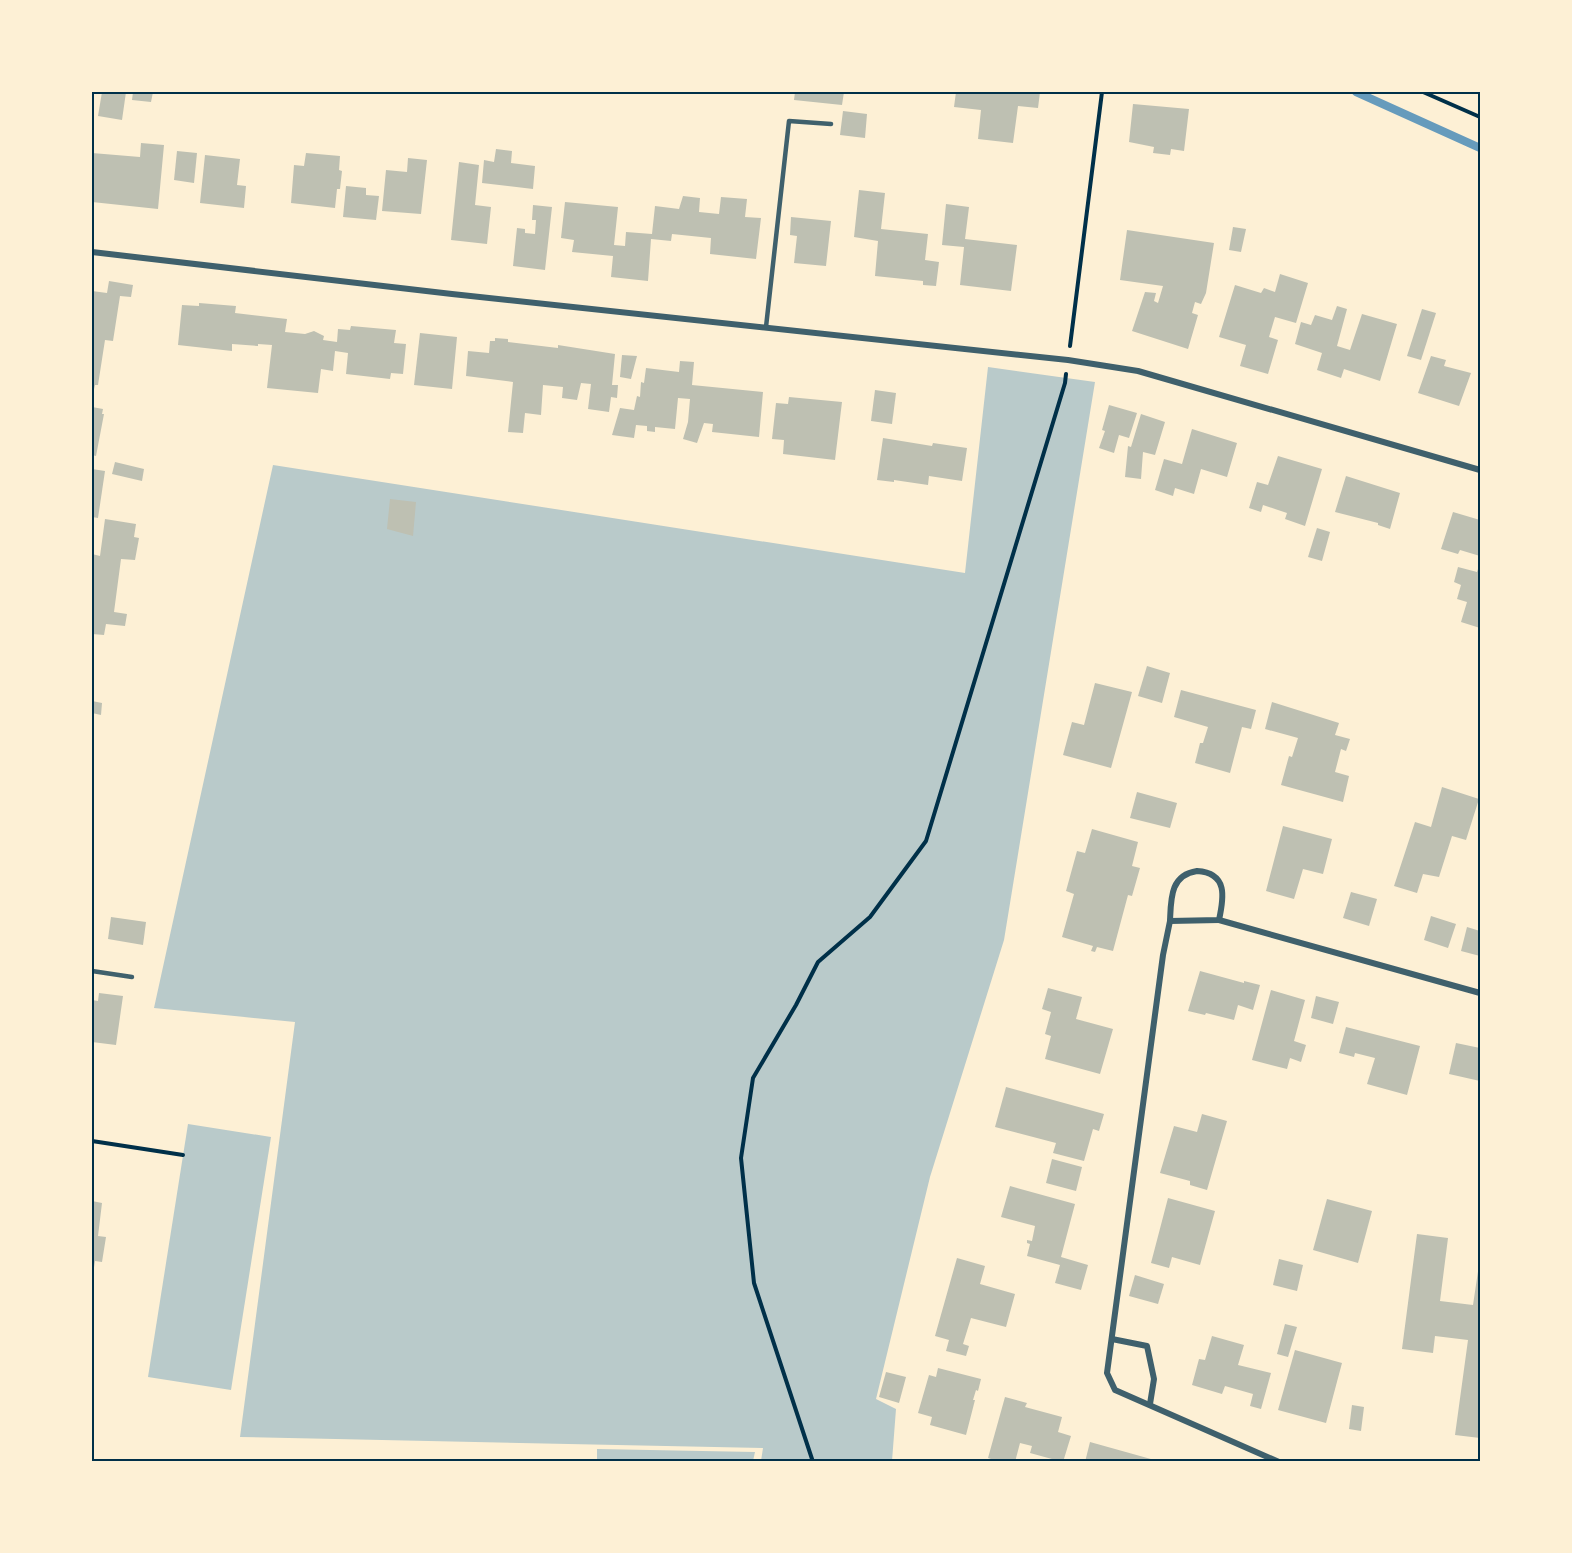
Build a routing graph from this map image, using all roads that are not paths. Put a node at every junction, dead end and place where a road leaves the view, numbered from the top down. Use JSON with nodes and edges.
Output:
{"nodes":[{"id":1,"x":831,"y":124,"type":"dead end"},
{"id":2,"x":92,"y":252,"type":"edge"},
{"id":3,"x":766,"y":327,"type":"junction"},
{"id":4,"x":1480,"y":470,"type":"edge"},
{"id":5,"x":1219,"y":920,"type":"junction"},
{"id":6,"x":1170,"y":921,"type":"junction"},
{"id":7,"x":92,"y":970,"type":"edge"},
{"id":8,"x":132,"y":977,"type":"dead end"},
{"id":9,"x":1480,"y":993,"type":"edge"},
{"id":10,"x":1112,"y":1339,"type":"junction"},
{"id":11,"x":1150,"y":1404,"type":"junction"},
{"id":12,"x":1279,"y":1461,"type":"edge"}],
"edges":[{"from":1,"to":3,"type":"lane"},
{"from":2,"to":3,"type":"street"},
{"from":3,"to":4,"type":"street"},
{"from":5,"to":6,"type":"street"},
{"from":5,"to":6,"type":"street"},
{"from":5,"to":9,"type":"street"},
{"from":6,"to":10,"type":"street"},
{"from":7,"to":8,"type":"lane"},
{"from":10,"to":11,"type":"street"},
{"from":10,"to":11,"type":"street"},
{"from":11,"to":12,"type":"street"}]}
